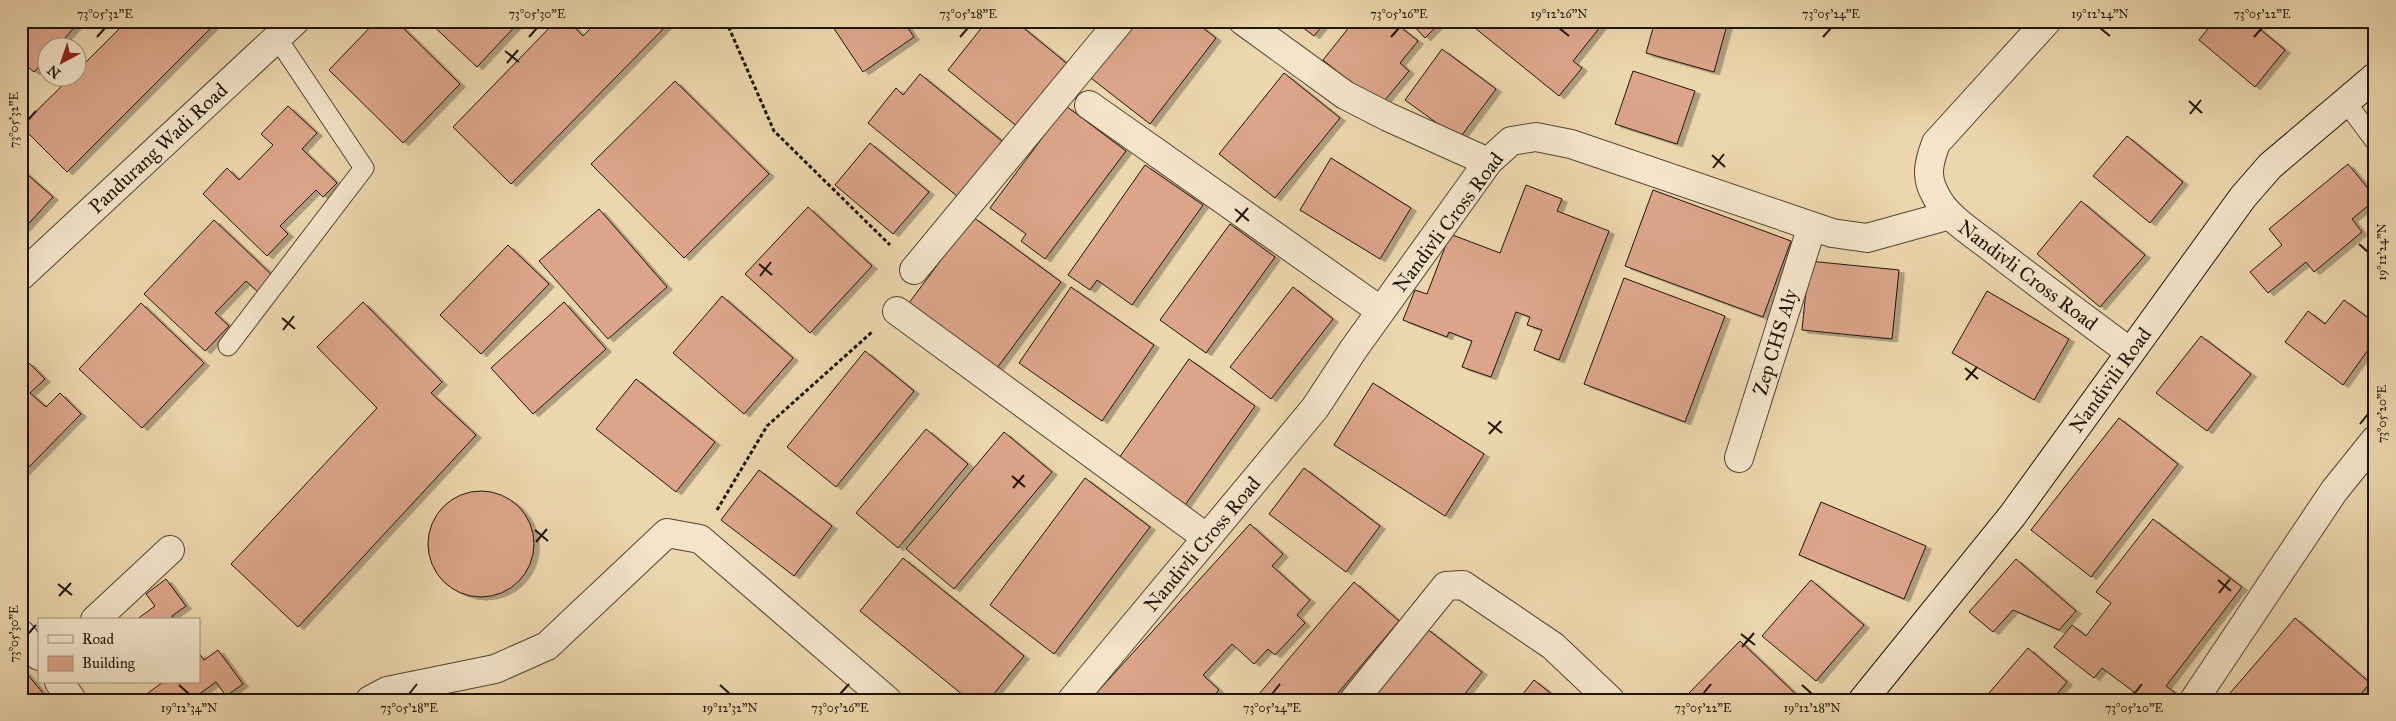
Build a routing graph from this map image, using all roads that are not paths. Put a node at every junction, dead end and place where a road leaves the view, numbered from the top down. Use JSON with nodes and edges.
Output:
{"nodes":[{"id":1,"x":1120,"y":21,"type":"edge"},
{"id":2,"x":1243,"y":21,"type":"edge"},
{"id":3,"x":2047,"y":21,"type":"edge"},
{"id":4,"x":286,"y":30,"type":"edge"},
{"id":5,"x":2375,"y":77,"type":"edge"},
{"id":6,"x":2345,"y":101,"type":"junction"},
{"id":7,"x":1089,"y":105,"type":"dead end"},
{"id":8,"x":2375,"y":141,"type":"edge"},
{"id":9,"x":1488,"y":162,"type":"junction"},
{"id":10,"x":1950,"y":215,"type":"junction"},
{"id":11,"x":1812,"y":226,"type":"junction"},
{"id":12,"x":914,"y":270,"type":"road end"},
{"id":13,"x":21,"y":276,"type":"edge"},
{"id":14,"x":897,"y":311,"type":"road end"},
{"id":15,"x":1382,"y":311,"type":"junction"},
{"id":16,"x":228,"y":346,"type":"dead end"},
{"id":17,"x":2130,"y":352,"type":"junction"},
{"id":18,"x":2375,"y":440,"type":"edge"},
{"id":19,"x":1739,"y":458,"type":"dead end"},
{"id":20,"x":1207,"y":538,"type":"junction"},
{"id":21,"x":170,"y":550,"type":"dead end"},
{"id":22,"x":97,"y":618,"type":"edge"},
{"id":23,"x":21,"y":634,"type":"edge"},
{"id":24,"x":38,"y":655,"type":"edge"},
{"id":25,"x":60,"y":684,"type":"edge"},
{"id":26,"x":72,"y":700,"type":"edge"},
{"id":27,"x":370,"y":700,"type":"edge"},
{"id":28,"x":887,"y":700,"type":"edge"},
{"id":29,"x":1072,"y":700,"type":"edge"},
{"id":30,"x":1354,"y":700,"type":"edge"},
{"id":31,"x":1610,"y":700,"type":"edge"},
{"id":32,"x":1863,"y":700,"type":"edge"},
{"id":33,"x":2194,"y":700,"type":"edge"}],
"edges":[{"from":1,"to":12,"type":"street"},
{"from":2,"to":9,"type":"street"},
{"from":3,"to":10,"type":"street"},
{"from":4,"to":13,"type":"street","name":"Pandurang Wadi Road"},
{"from":4,"to":16,"type":"lane"},
{"from":5,"to":6,"type":"street","name":"Nandivili Road"},
{"from":6,"to":8,"type":"lane"},
{"from":6,"to":17,"type":"street","name":"Nandivili Road"},
{"from":7,"to":15,"type":"street"},
{"from":9,"to":11,"type":"street","name":"Nandivli Cross Road"},
{"from":9,"to":15,"type":"street","name":"Nandivli Cross Road"},
{"from":10,"to":11,"type":"street","name":"Nandivli Cross Road"},
{"from":10,"to":17,"type":"street","name":"Nandivli Cross Road"},
{"from":11,"to":19,"type":"street","name":"Zep CHS Aly"},
{"from":14,"to":20,"type":"street"},
{"from":15,"to":20,"type":"street","name":"Nandivli Cross Road"},
{"from":17,"to":32,"type":"street","name":"Nandivili Road"},
{"from":18,"to":33,"type":"street"},
{"from":20,"to":29,"type":"street","name":"Nandivli Cross Road"},
{"from":21,"to":22,"type":"street"},
{"from":23,"to":24,"type":"street"},
{"from":25,"to":26,"type":"street"},
{"from":27,"to":28,"type":"street"},
{"from":30,"to":31,"type":"street"}]}
